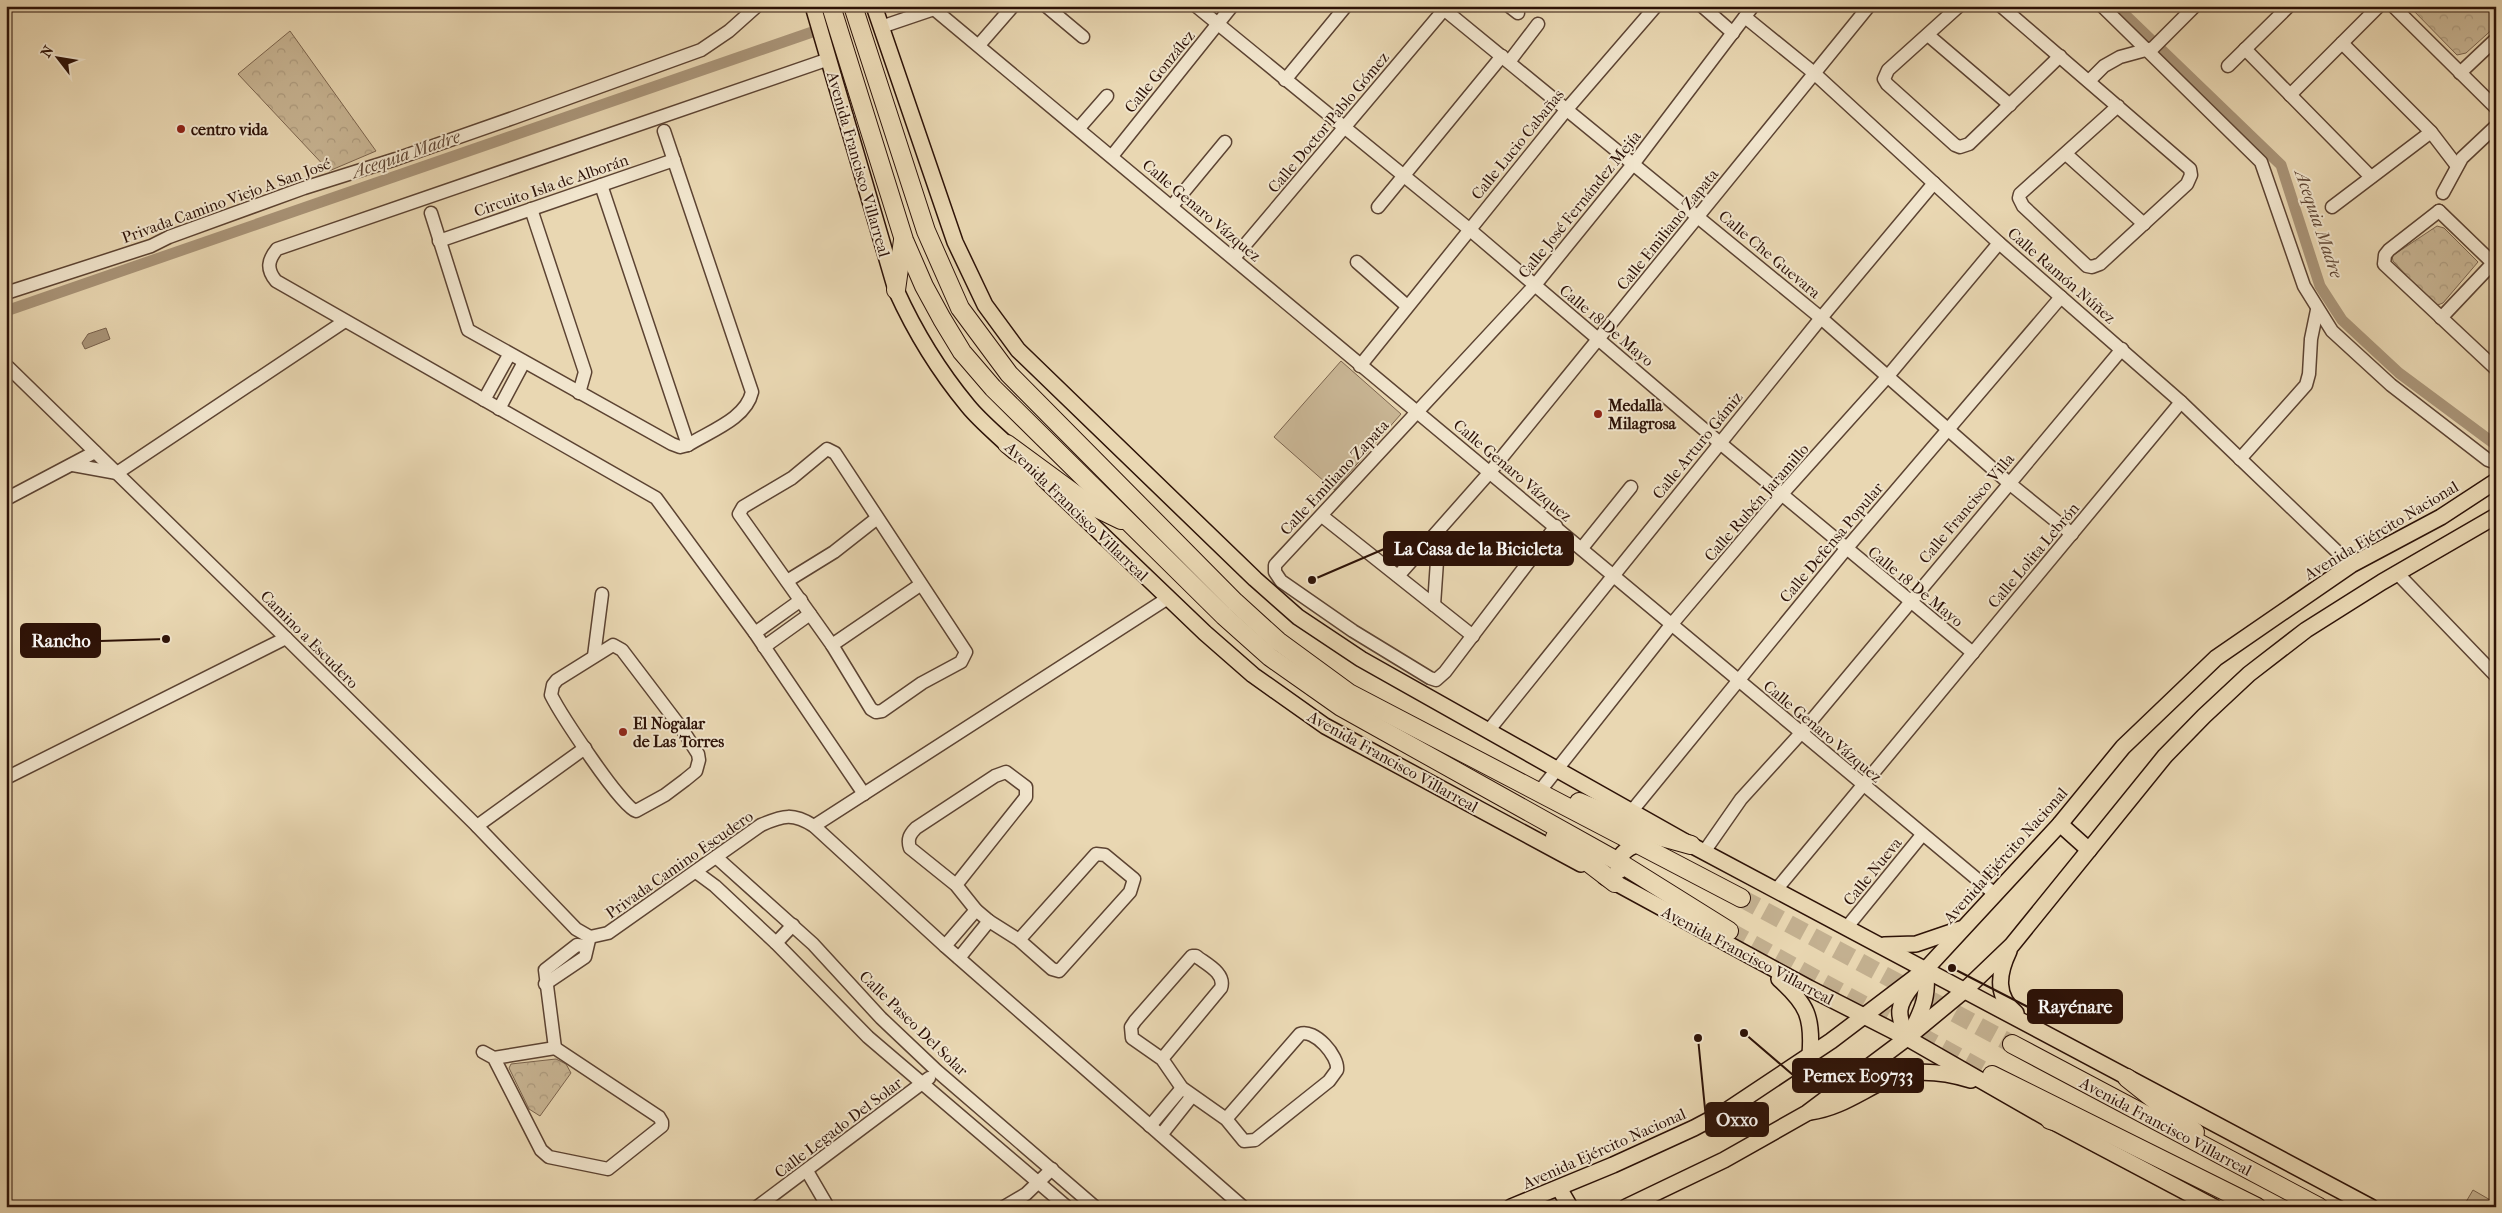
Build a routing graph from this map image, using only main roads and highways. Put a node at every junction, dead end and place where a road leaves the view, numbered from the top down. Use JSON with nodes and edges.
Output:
{"nodes":[{"id":1,"x":813,"y":6,"type":"edge"},
{"id":2,"x":831,"y":6,"type":"edge"},
{"id":3,"x":854,"y":6,"type":"edge"},
{"id":4,"x":874,"y":6,"type":"edge"},
{"id":5,"x":904,"y":240,"type":"junction"},
{"id":6,"x":896,"y":290,"type":"junction"},
{"id":7,"x":1007,"y":444,"type":"junction"},
{"id":8,"x":2496,"y":481,"type":"edge"},
{"id":9,"x":2496,"y":516,"type":"edge"},
{"id":10,"x":1134,"y":526,"type":"junction"},
{"id":11,"x":1462,"y":752,"type":"junction"},
{"id":12,"x":1477,"y":783,"type":"junction"},
{"id":13,"x":2060,"y":824,"type":"junction"},
{"id":14,"x":1636,"y":844,"type":"junction"},
{"id":15,"x":1697,"y":848,"type":"junction"},
{"id":16,"x":2088,"y":850,"type":"junction"},
{"id":17,"x":1617,"y":861,"type":"junction"},
{"id":18,"x":1615,"y":883,"type":"junction"},
{"id":19,"x":1741,"y":898,"type":"tunnel mouth"},
{"id":20,"x":1649,"y":902,"type":"junction"},
{"id":21,"x":1964,"y":928,"type":"junction"},
{"id":22,"x":1729,"y":931,"type":"tunnel mouth"},
{"id":23,"x":1881,"y":945,"type":"junction"},
{"id":24,"x":2012,"y":945,"type":"junction"},
{"id":25,"x":1763,"y":964,"type":"junction"},
{"id":26,"x":1926,"y":969,"type":"junction"},
{"id":27,"x":1965,"y":990,"type":"junction"},
{"id":28,"x":1864,"y":1017,"type":"junction"},
{"id":29,"x":2029,"y":1024,"type":"junction"},
{"id":30,"x":1907,"y":1038,"type":"junction"},
{"id":31,"x":2012,"y":1044,"type":"tunnel mouth"},
{"id":32,"x":1810,"y":1055,"type":"junction"},
{"id":33,"x":2127,"y":1078,"type":"junction"},
{"id":34,"x":1993,"y":1081,"type":"junction"},
{"id":35,"x":1806,"y":1113,"type":"junction"},
{"id":36,"x":2050,"y":1120,"type":"junction"},
{"id":37,"x":2215,"y":1151,"type":"junction"},
{"id":38,"x":1559,"y":1188,"type":"junction"},
{"id":39,"x":2226,"y":1191,"type":"junction"},
{"id":40,"x":1511,"y":1207,"type":"edge"},
{"id":41,"x":1570,"y":1207,"type":"edge"},
{"id":42,"x":1626,"y":1207,"type":"edge"},
{"id":43,"x":2214,"y":1207,"type":"edge"},
{"id":44,"x":2256,"y":1207,"type":"edge"},
{"id":45,"x":2319,"y":1207,"type":"edge"},
{"id":46,"x":2370,"y":1207,"type":"edge"}],
"edges":[{"from":1,"to":6,"type":"main road","name":"Avenida Francisco Villarreal"},
{"from":2,"to":5,"type":"highway","name":"Avenida Francisco Villarreal"},
{"from":3,"to":11,"type":"highway"},
{"from":4,"to":15,"type":"main road","name":"Avenida Francisco Villarreal"},
{"from":5,"to":6,"type":"highway"},
{"from":5,"to":10,"type":"highway","name":"Avenida Francisco Villarreal"},
{"from":6,"to":7,"type":"main road","name":"Avenida Francisco Villarreal"},
{"from":7,"to":10,"type":"highway"},
{"from":7,"to":18,"type":"main road","name":"Avenida Francisco Villarreal"},
{"from":8,"to":13,"type":"main road","name":"Avenida Ejército Nacional"},
{"from":9,"to":16,"type":"main road"},
{"from":10,"to":12,"type":"highway","name":"Avenida Francisco Villarreal"},
{"from":11,"to":14,"type":"highway"},
{"from":11,"to":15,"type":"highway"},
{"from":12,"to":17,"type":"highway","name":"Avenida Francisco Villarreal"},
{"from":12,"to":18,"type":"highway"},
{"from":13,"to":16,"type":"main road"},
{"from":13,"to":21,"type":"main road","name":"Avenida Ejército Nacional"},
{"from":14,"to":15,"type":"main road"},
{"from":14,"to":17,"type":"main road"},
{"from":14,"to":19,"type":"highway"},
{"from":15,"to":23,"type":"main road","name":"Avenida Francisco Villarreal"},
{"from":16,"to":24,"type":"main road"},
{"from":17,"to":20,"type":"main road"},
{"from":17,"to":22,"type":"highway","name":"Avenida Francisco Villarreal"},
{"from":18,"to":20,"type":"main road","name":"Avenida Francisco Villarreal"},
{"from":20,"to":25,"type":"main road","name":"Avenida Francisco Villarreal"},
{"from":21,"to":23,"type":"main road"},
{"from":21,"to":26,"type":"main road","name":"Avenida Ejército Nacional"},
{"from":23,"to":26,"type":"main road","name":"Avenida Francisco Villarreal"},
{"from":24,"to":27,"type":"main road"},
{"from":24,"to":29,"type":"main road"},
{"from":25,"to":28,"type":"main road","name":"Avenida Francisco Villarreal"},
{"from":25,"to":32,"type":"main road"},
{"from":26,"to":27,"type":"main road","name":"Avenida Francisco Villarreal"},
{"from":26,"to":28,"type":"main road","name":"Avenida Ejército Nacional"},
{"from":26,"to":30,"type":"main road"},
{"from":26,"to":30,"type":"main road"},
{"from":27,"to":29,"type":"main road","name":"Avenida Francisco Villarreal"},
{"from":27,"to":30,"type":"main road"},
{"from":28,"to":30,"type":"main road","name":"Avenida Francisco Villarreal"},
{"from":28,"to":32,"type":"main road","name":"Avenida Ejército Nacional"},
{"from":29,"to":33,"type":"main road","name":"Avenida Francisco Villarreal"},
{"from":30,"to":34,"type":"main road","name":"Avenida Francisco Villarreal"},
{"from":30,"to":35,"type":"main road"},
{"from":31,"to":37,"type":"highway","name":"Avenida Francisco Villarreal"},
{"from":32,"to":38,"type":"main road","name":"Avenida Ejército Nacional"},
{"from":33,"to":37,"type":"highway"},
{"from":33,"to":46,"type":"main road","name":"Avenida Francisco Villarreal"},
{"from":34,"to":35,"type":"main road"},
{"from":34,"to":36,"type":"main road","name":"Avenida Francisco Villarreal"},
{"from":34,"to":39,"type":"highway","name":"Avenida Francisco Villarreal"},
{"from":35,"to":42,"type":"main road"},
{"from":36,"to":39,"type":"highway"},
{"from":36,"to":43,"type":"main road","name":"Avenida Francisco Villarreal"},
{"from":37,"to":45,"type":"highway","name":"Avenida Francisco Villarreal"},
{"from":38,"to":40,"type":"main road","name":"Avenida Ejército Nacional"},
{"from":38,"to":41,"type":"main road"},
{"from":39,"to":44,"type":"highway","name":"Avenida Francisco Villarreal"}]}
